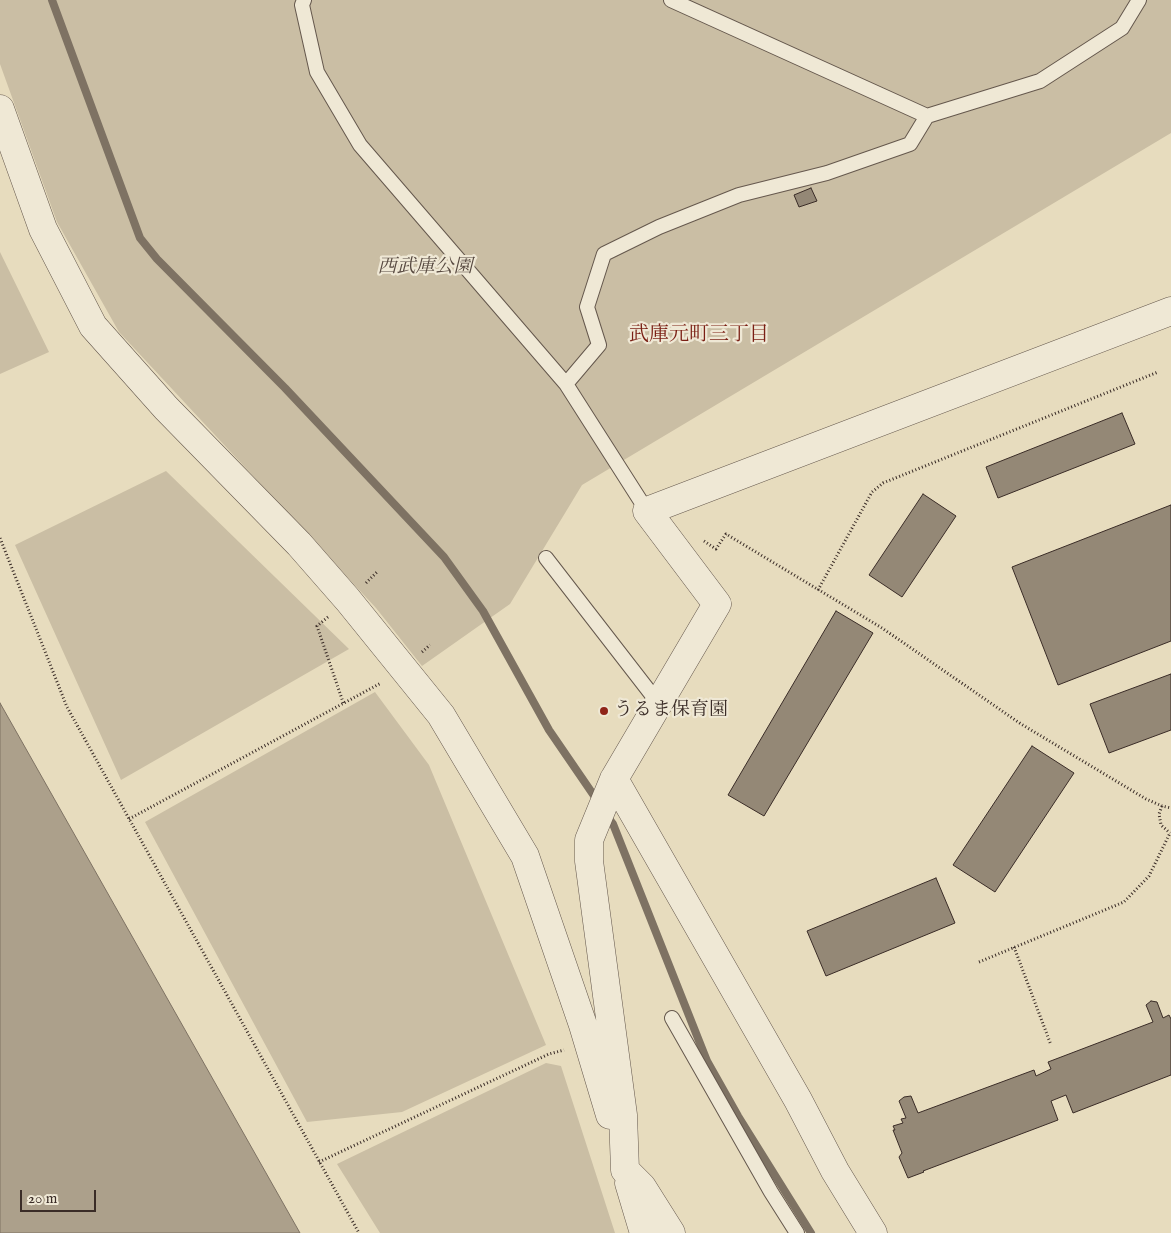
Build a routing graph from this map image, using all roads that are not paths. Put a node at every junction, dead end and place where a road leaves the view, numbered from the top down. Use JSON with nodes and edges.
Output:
{"nodes":[{"id":1,"x":304,"y":0,"type":"edge"},
{"id":2,"x":671,"y":0,"type":"edge"},
{"id":3,"x":1139,"y":0,"type":"edge"},
{"id":4,"x":0,"y":109,"type":"edge"},
{"id":5,"x":927,"y":116,"type":"junction"},
{"id":6,"x":1171,"y":311,"type":"edge"},
{"id":7,"x":566,"y":384,"type":"junction"},
{"id":8,"x":647,"y":511,"type":"junction"},
{"id":9,"x":546,"y":558,"type":"dead end"},
{"id":10,"x":658,"y":704,"type":"junction"},
{"id":11,"x":614,"y":780,"type":"junction"},
{"id":12,"x":672,"y":1018,"type":"dead end"},
{"id":13,"x":625,"y":1170,"type":"junction"},
{"id":14,"x":644,"y":1233,"type":"edge"},
{"id":15,"x":671,"y":1233,"type":"edge"},
{"id":16,"x":797,"y":1233,"type":"edge"},
{"id":17,"x":873,"y":1233,"type":"edge"}],
"edges":[{"from":1,"to":7,"type":"lane"},
{"from":2,"to":5,"type":"lane"},
{"from":3,"to":5,"type":"lane"},
{"from":4,"to":13,"type":"street"},
{"from":5,"to":7,"type":"lane"},
{"from":6,"to":8,"type":"street"},
{"from":7,"to":8,"type":"lane"},
{"from":8,"to":10,"type":"street"},
{"from":9,"to":10,"type":"lane"},
{"from":10,"to":11,"type":"street"},
{"from":11,"to":13,"type":"street"},
{"from":11,"to":17,"type":"street"},
{"from":12,"to":16,"type":"lane"},
{"from":13,"to":14,"type":"street"},
{"from":13,"to":15,"type":"street"}]}
